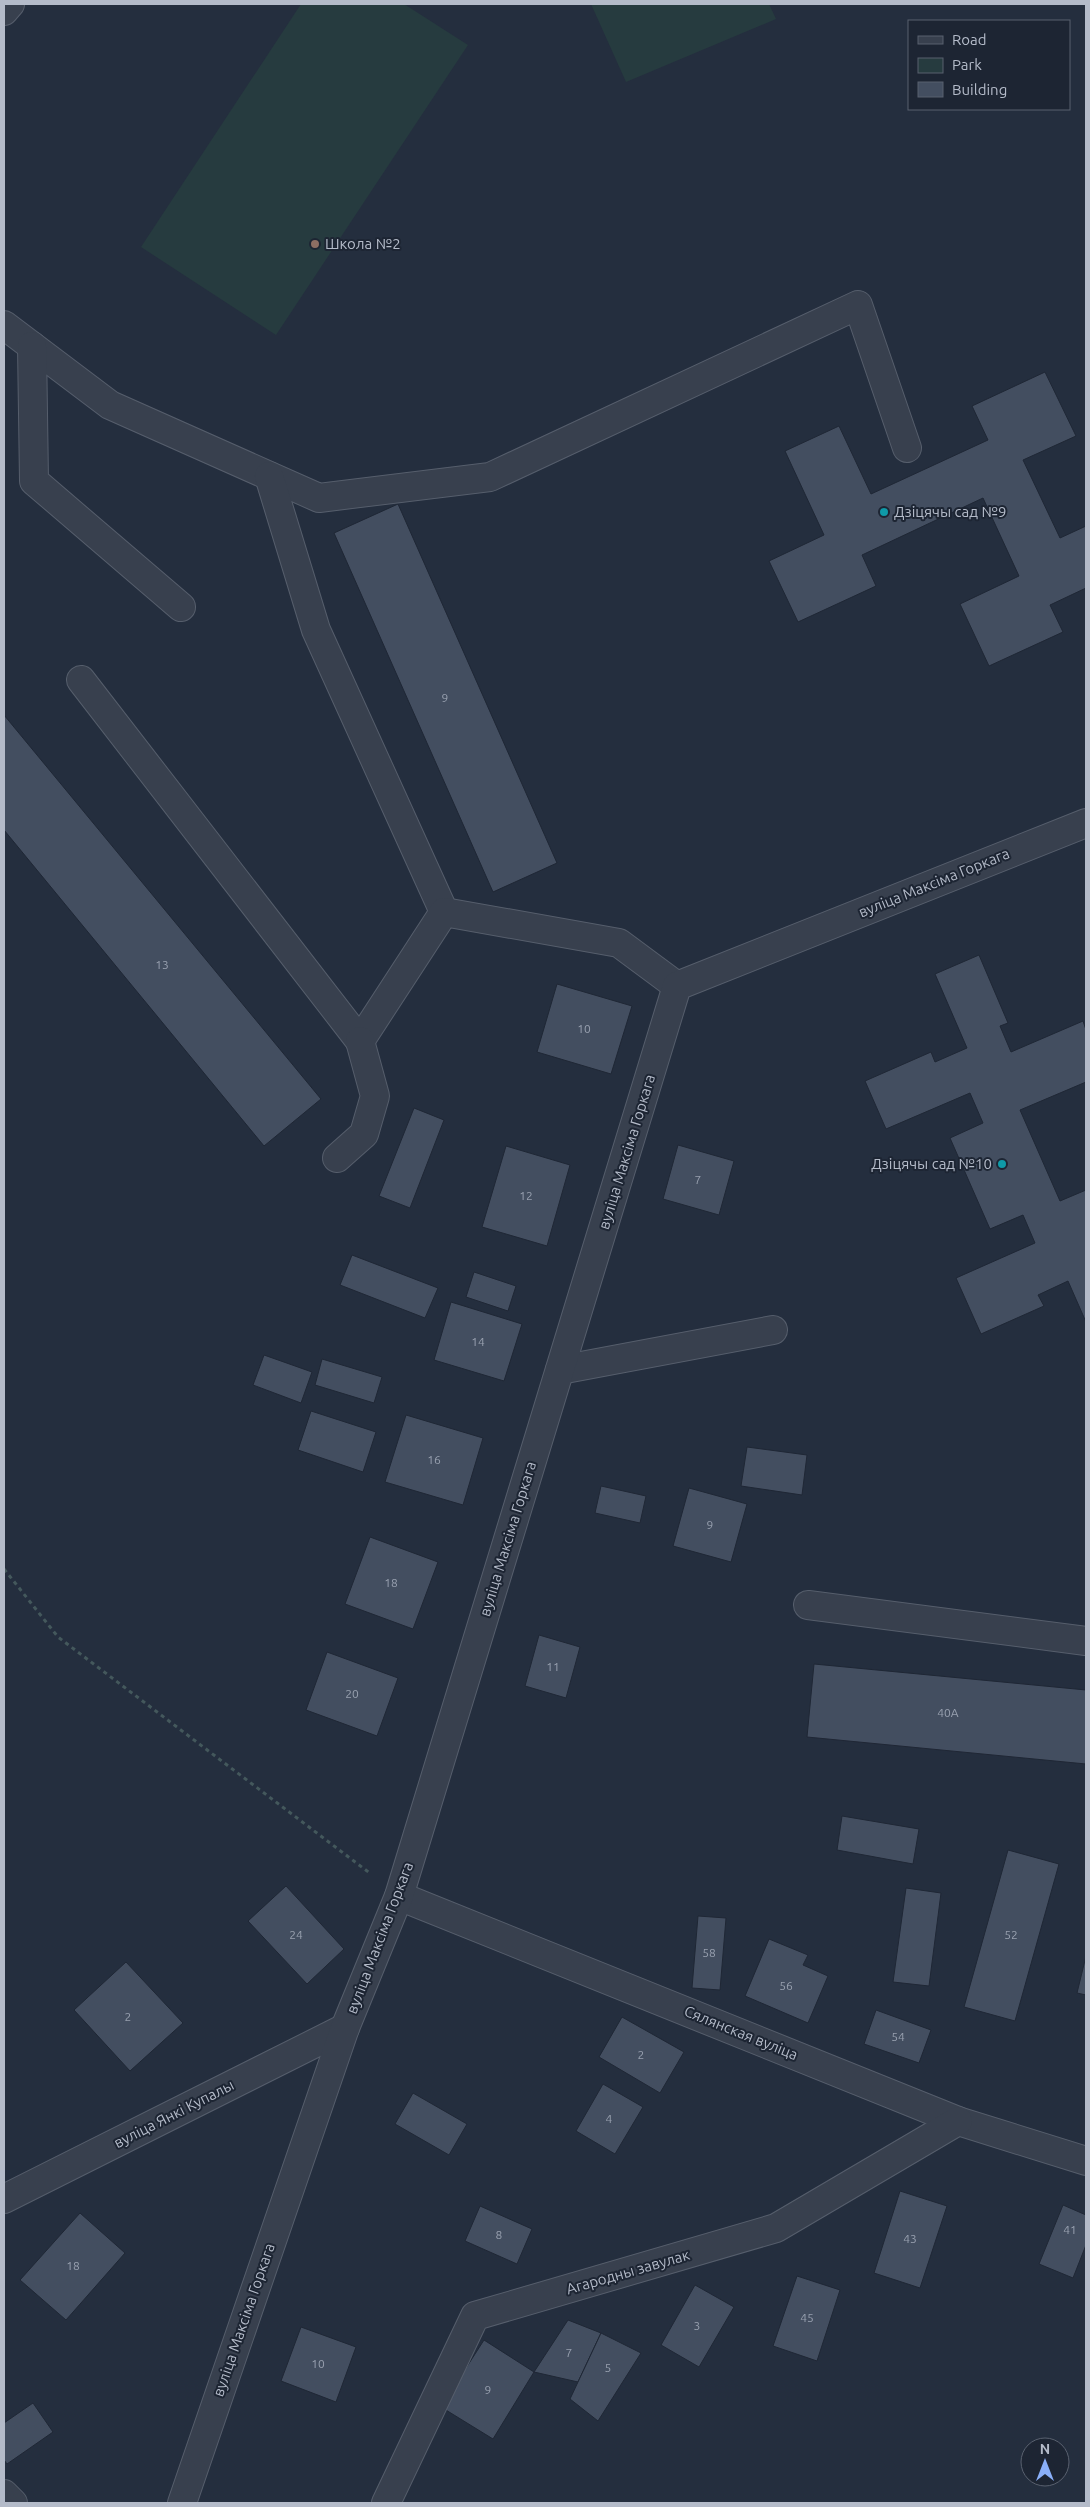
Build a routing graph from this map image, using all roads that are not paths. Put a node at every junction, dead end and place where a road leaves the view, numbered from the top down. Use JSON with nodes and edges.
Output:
{"nodes":[{"id":1,"x":10,"y":4,"type":"edge"},
{"id":2,"x":4,"y":11,"type":"edge"},
{"id":3,"x":4,"y":325,"type":"edge"},
{"id":4,"x":32,"y":346,"type":"junction"},
{"id":5,"x":907,"y":448,"type":"dead end"},
{"id":6,"x":268,"y":476,"type":"junction"},
{"id":7,"x":181,"y":606,"type":"dead end"},
{"id":8,"x":81,"y":680,"type":"dead end"},
{"id":9,"x":1086,"y":823,"type":"edge"},
{"id":10,"x":444,"y":912,"type":"junction"},
{"id":11,"x":677,"y":986,"type":"junction"},
{"id":12,"x":360,"y":1041,"type":"junction"},
{"id":13,"x":337,"y":1158,"type":"dead end"},
{"id":14,"x":772,"y":1330,"type":"dead end"},
{"id":15,"x":560,"y":1370,"type":"junction"},
{"id":16,"x":808,"y":1605,"type":"dead end"},
{"id":17,"x":1086,"y":1641,"type":"edge"},
{"id":18,"x":399,"y":1896,"type":"junction"},
{"id":19,"x":345,"y":2028,"type":"junction"},
{"id":20,"x":958,"y":2120,"type":"junction"},
{"id":21,"x":1086,"y":2161,"type":"edge"},
{"id":22,"x":4,"y":2200,"type":"edge"},
{"id":23,"x":4,"y":2494,"type":"edge"},
{"id":24,"x":13,"y":2503,"type":"edge"},
{"id":25,"x":182,"y":2503,"type":"edge"},
{"id":26,"x":386,"y":2503,"type":"edge"}],
"edges":[{"from":1,"to":2,"type":"street"},
{"from":3,"to":4,"type":"street"},
{"from":4,"to":6,"type":"street"},
{"from":4,"to":7,"type":"street"},
{"from":5,"to":6,"type":"street"},
{"from":6,"to":10,"type":"street"},
{"from":8,"to":12,"type":"street"},
{"from":9,"to":11,"type":"street","name":"вуліца Максіма Горкага"},
{"from":10,"to":11,"type":"street"},
{"from":10,"to":12,"type":"street"},
{"from":11,"to":15,"type":"street","name":"вуліца Максіма Горкага"},
{"from":12,"to":13,"type":"street"},
{"from":14,"to":15,"type":"street"},
{"from":15,"to":18,"type":"street","name":"вуліца Максіма Горкага"},
{"from":16,"to":17,"type":"street"},
{"from":18,"to":19,"type":"street","name":"вуліца Максіма Горкага"},
{"from":18,"to":20,"type":"street","name":"Сялянская вуліца"},
{"from":19,"to":22,"type":"street","name":"вуліца Янкі Купалы"},
{"from":19,"to":25,"type":"street","name":"вуліца Максіма Горкага"},
{"from":20,"to":21,"type":"street","name":"Сялянская вуліца"},
{"from":20,"to":26,"type":"street","name":"Агародны завулак"},
{"from":23,"to":24,"type":"street"}]}
